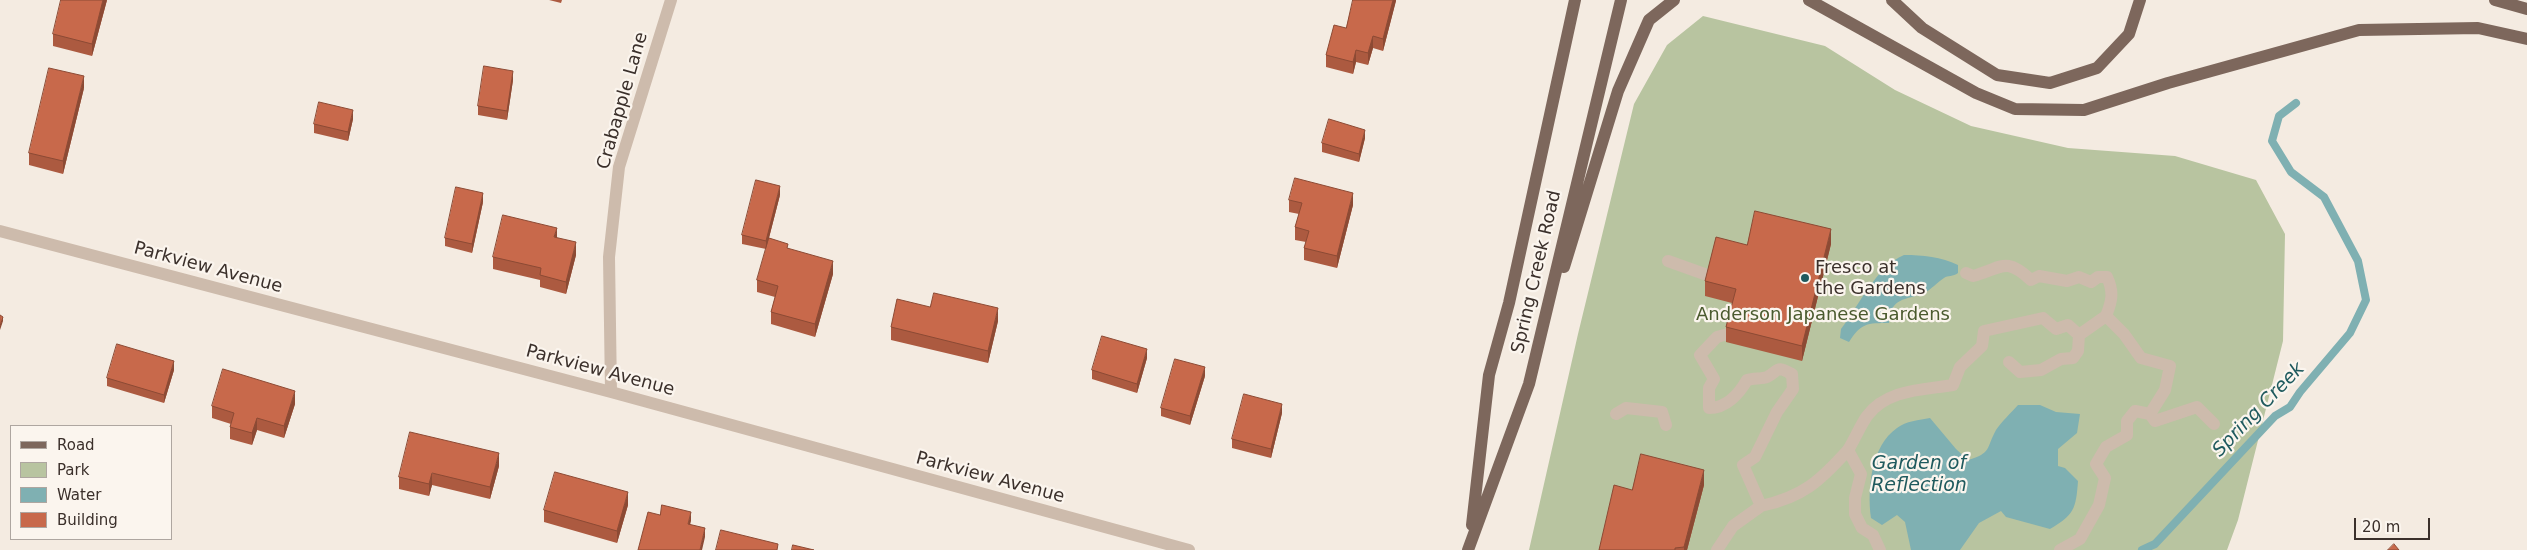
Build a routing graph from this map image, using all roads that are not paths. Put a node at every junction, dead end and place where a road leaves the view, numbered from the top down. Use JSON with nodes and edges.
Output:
{"nodes":[{"id":1,"x":671,"y":0,"type":"edge"},
{"id":2,"x":1575,"y":0,"type":"edge"},
{"id":3,"x":1621,"y":0,"type":"edge"},
{"id":4,"x":1674,"y":0,"type":"edge"},
{"id":5,"x":1809,"y":0,"type":"edge"},
{"id":6,"x":1892,"y":0,"type":"edge"},
{"id":7,"x":2140,"y":0,"type":"edge"},
{"id":8,"x":2495,"y":0,"type":"edge"},
{"id":9,"x":2527,"y":9,"type":"edge"},
{"id":10,"x":2527,"y":39,"type":"edge"},
{"id":11,"x":0,"y":231,"type":"edge"},
{"id":12,"x":1668,"y":261,"type":"dead end"},
{"id":13,"x":1966,"y":273,"type":"dead end"},
{"id":14,"x":1710,"y":276,"type":"edge"},
{"id":15,"x":2106,"y":316,"type":"junction"},
{"id":16,"x":1728,"y":334,"type":"edge"},
{"id":17,"x":2079,"y":335,"type":"junction"},
{"id":18,"x":2009,"y":362,"type":"dead end"},
{"id":19,"x":1528,"y":384,"type":"junction"},
{"id":20,"x":611,"y":392,"type":"junction"},
{"id":21,"x":1616,"y":414,"type":"dead end"},
{"id":22,"x":2150,"y":414,"type":"junction"},
{"id":23,"x":1666,"y":424,"type":"dead end"},
{"id":24,"x":2214,"y":424,"type":"dead end"},
{"id":25,"x":1848,"y":450,"type":"junction"},
{"id":26,"x":1761,"y":506,"type":"junction"},
{"id":27,"x":2085,"y":546,"type":"edge"},
{"id":28,"x":1469,"y":549,"type":"edge"},
{"id":29,"x":1189,"y":550,"type":"edge"},
{"id":30,"x":1717,"y":550,"type":"edge"},
{"id":31,"x":1880,"y":550,"type":"edge"},
{"id":32,"x":2060,"y":550,"type":"edge"}],
"edges":[{"from":1,"to":20,"type":"street","name":"Crabapple Lane"},
{"from":2,"to":28,"type":"main road","name":"Spring Creek Road"},
{"from":3,"to":19,"type":"main road","name":"Spring Creek Road"},
{"from":4,"to":19,"type":"main road"},
{"from":5,"to":10,"type":"main road"},
{"from":6,"to":7,"type":"main road"},
{"from":8,"to":9,"type":"main road"},
{"from":11,"to":20,"type":"street","name":"Parkview Avenue"},
{"from":12,"to":14,"type":"street"},
{"from":13,"to":15,"type":"street"},
{"from":15,"to":17,"type":"street"},
{"from":15,"to":22,"type":"street"},
{"from":16,"to":26,"type":"street"},
{"from":17,"to":18,"type":"street"},
{"from":17,"to":25,"type":"street"},
{"from":19,"to":28,"type":"main road","name":"Spring Creek Road"},
{"from":20,"to":29,"type":"street","name":"Parkview Avenue"},
{"from":21,"to":23,"type":"street"},
{"from":22,"to":24,"type":"street"},
{"from":22,"to":27,"type":"street"},
{"from":25,"to":26,"type":"street"},
{"from":25,"to":31,"type":"street"},
{"from":26,"to":30,"type":"street"},
{"from":27,"to":32,"type":"street"}]}
